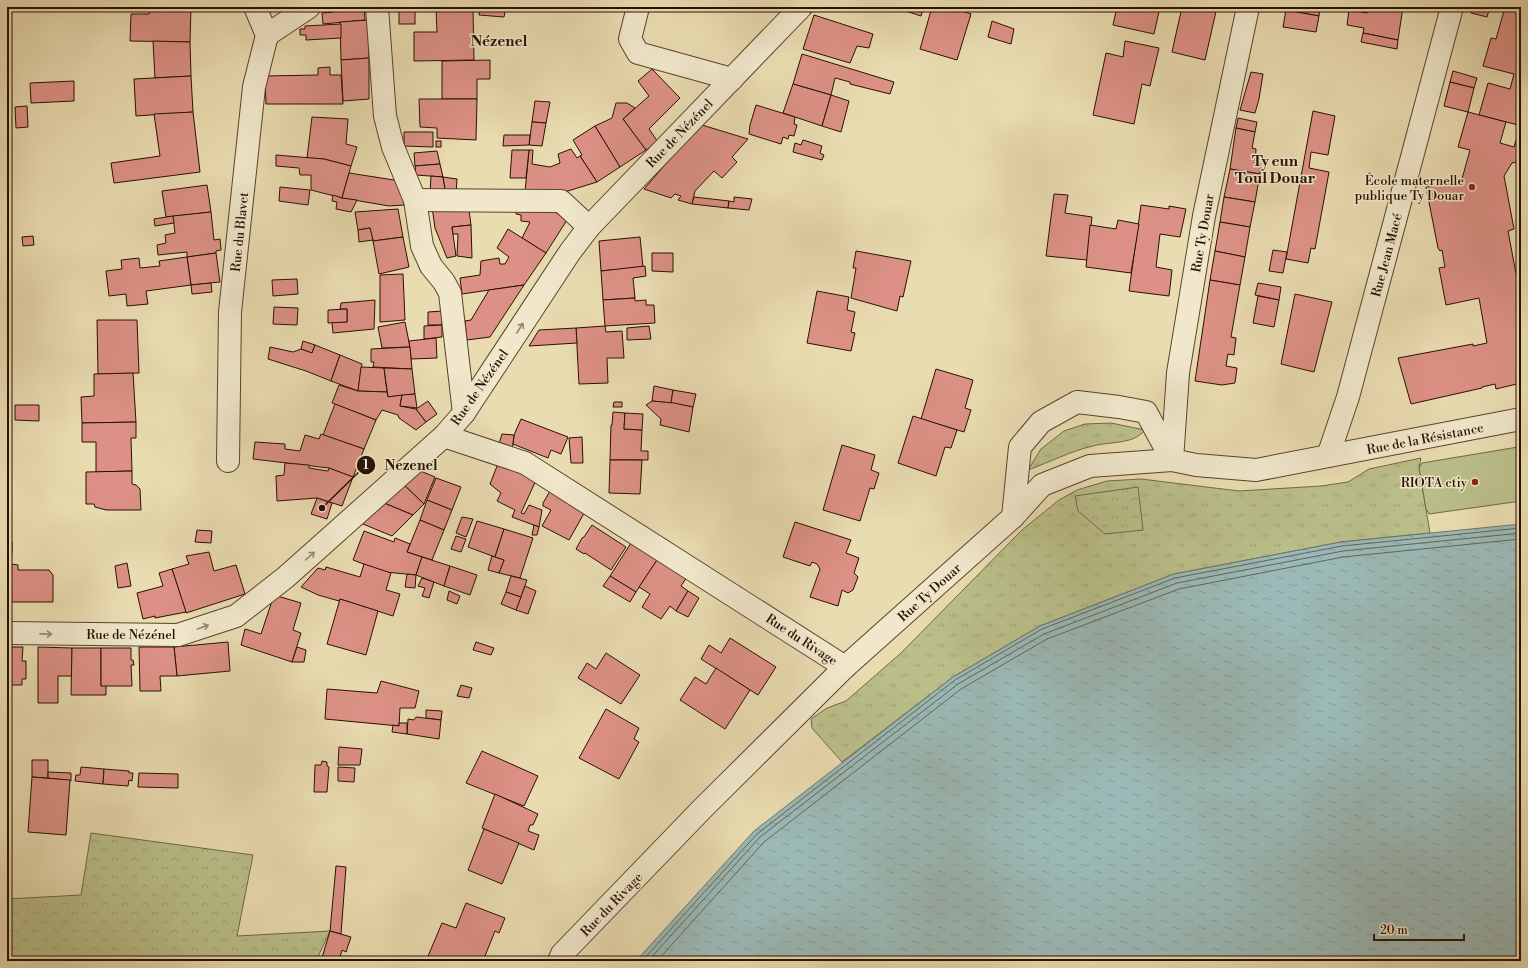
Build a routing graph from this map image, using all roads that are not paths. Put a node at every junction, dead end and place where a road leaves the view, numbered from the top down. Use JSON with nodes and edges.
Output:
{"nodes":[{"id":1,"x":255,"y":7,"type":"edge"},
{"id":2,"x":309,"y":7,"type":"edge"},
{"id":3,"x":377,"y":7,"type":"edge"},
{"id":4,"x":638,"y":7,"type":"edge"},
{"id":5,"x":801,"y":7,"type":"edge"},
{"id":6,"x":1248,"y":7,"type":"edge"},
{"id":7,"x":1452,"y":7,"type":"edge"},
{"id":8,"x":267,"y":35,"type":"junction"},
{"id":9,"x":732,"y":79,"type":"junction"},
{"id":10,"x":415,"y":200,"type":"junction"},
{"id":11,"x":589,"y":227,"type":"junction"},
{"id":12,"x":464,"y":413,"type":"junction"},
{"id":13,"x":1521,"y":419,"type":"edge"},
{"id":14,"x":444,"y":436,"type":"junction"},
{"id":15,"x":1328,"y":456,"type":"junction"},
{"id":16,"x":1172,"y":460,"type":"junction"},
{"id":17,"x":228,"y":461,"type":"dead end"},
{"id":18,"x":1013,"y":517,"type":"junction"},
{"id":19,"x":7,"y":633,"type":"edge"},
{"id":20,"x":845,"y":667,"type":"junction"},
{"id":21,"x":559,"y":961,"type":"edge"}],
"edges":[{"from":1,"to":8,"type":"street"},
{"from":2,"to":8,"type":"street"},
{"from":3,"to":10,"type":"street"},
{"from":4,"to":9,"type":"street"},
{"from":5,"to":9,"type":"street","name":"Rue de Nézénel"},
{"from":6,"to":16,"type":"street","name":"Rue Ty Douar"},
{"from":7,"to":15,"type":"street","name":"Rue Jean Macé"},
{"from":8,"to":17,"type":"street","name":"Rue du Blavet"},
{"from":9,"to":11,"type":"street","name":"Rue de Nézénel"},
{"from":10,"to":11,"type":"street"},
{"from":10,"to":12,"type":"street"},
{"from":12,"to":11,"type":"street","name":"Rue de Nézénel","one_way":true},
{"from":12,"to":14,"type":"street","name":"Rue de Nézénel"},
{"from":13,"to":15,"type":"street","name":"Rue de la Résistance"},
{"from":19,"to":14,"type":"street","name":"Rue de Nézénel","one_way":true},
{"from":14,"to":20,"type":"street","name":"Rue du Rivage"},
{"from":15,"to":16,"type":"street"},
{"from":16,"to":18,"type":"street","name":"Rue Ty Douar"},
{"from":16,"to":18,"type":"street"},
{"from":18,"to":20,"type":"street","name":"Rue Ty Douar"},
{"from":20,"to":21,"type":"street","name":"Rue du Rivage"}]}
